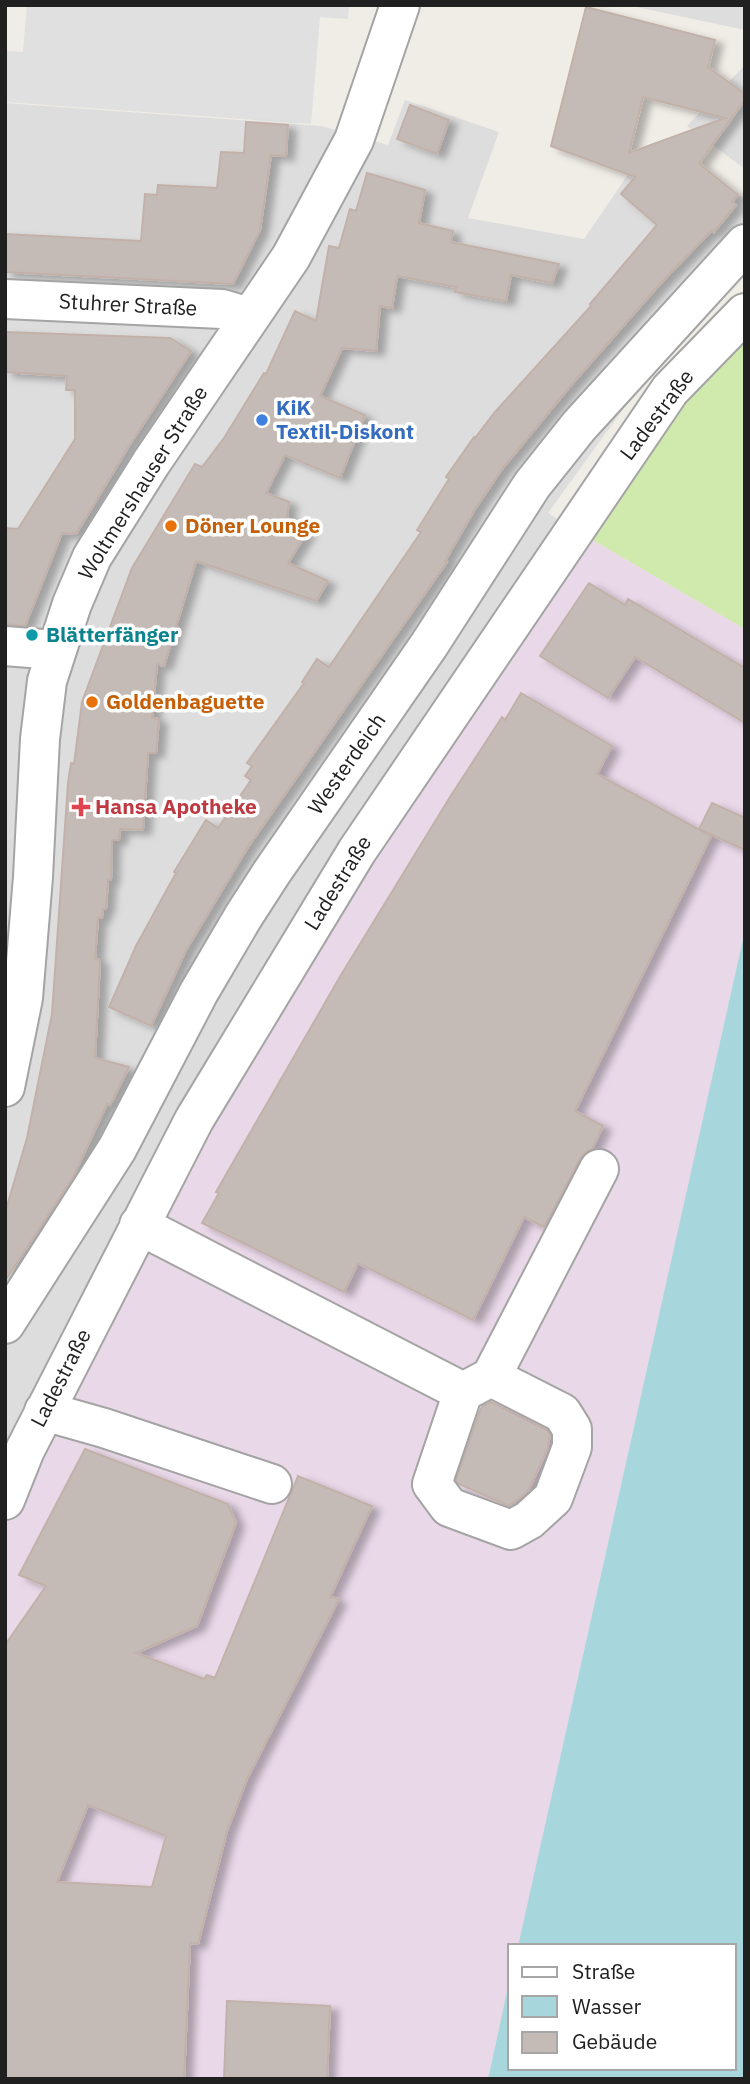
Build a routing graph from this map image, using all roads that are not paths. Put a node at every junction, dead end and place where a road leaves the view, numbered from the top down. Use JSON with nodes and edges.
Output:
{"nodes":[{"id":1,"x":400,"y":5,"type":"edge"},
{"id":2,"x":745,"y":244,"type":"edge"},
{"id":3,"x":5,"y":299,"type":"edge"},
{"id":4,"x":745,"y":313,"type":"edge"},
{"id":5,"x":249,"y":317,"type":"junction"},
{"id":6,"x":5,"y":646,"type":"edge"},
{"id":7,"x":55,"y":650,"type":"junction"},
{"id":8,"x":5,"y":1087,"type":"edge"},
{"id":9,"x":149,"y":1091,"type":"junction"},
{"id":10,"x":194,"y":1120,"type":"junction"},
{"id":11,"x":599,"y":1169,"type":"dead end"},
{"id":12,"x":139,"y":1224,"type":"junction"},
{"id":13,"x":5,"y":1324,"type":"edge"},
{"id":14,"x":44,"y":1411,"type":"junction"},
{"id":15,"x":272,"y":1484,"type":"dead end"},
{"id":16,"x":5,"y":1500,"type":"edge"}],
"edges":[{"from":1,"to":5,"type":"street","name":"Woltmershauser Straße"},
{"from":2,"to":9,"type":"street","name":"Westerdeich"},
{"from":3,"to":5,"type":"street","name":"Stuhrer Straße"},
{"from":4,"to":10,"type":"street","name":"Ladestraße"},
{"from":5,"to":7,"type":"street","name":"Woltmershauser Straße"},
{"from":6,"to":7,"type":"street"},
{"from":7,"to":8,"type":"street","name":"Woltmershauser Straße"},
{"from":9,"to":10,"type":"street"},
{"from":9,"to":13,"type":"street","name":"Westerdeich"},
{"from":10,"to":12,"type":"street","name":"Ladestraße"},
{"from":11,"to":12,"type":"street"},
{"from":12,"to":14,"type":"street","name":"Ladestraße"},
{"from":14,"to":15,"type":"street"},
{"from":14,"to":16,"type":"street","name":"Ladestraße"}]}
